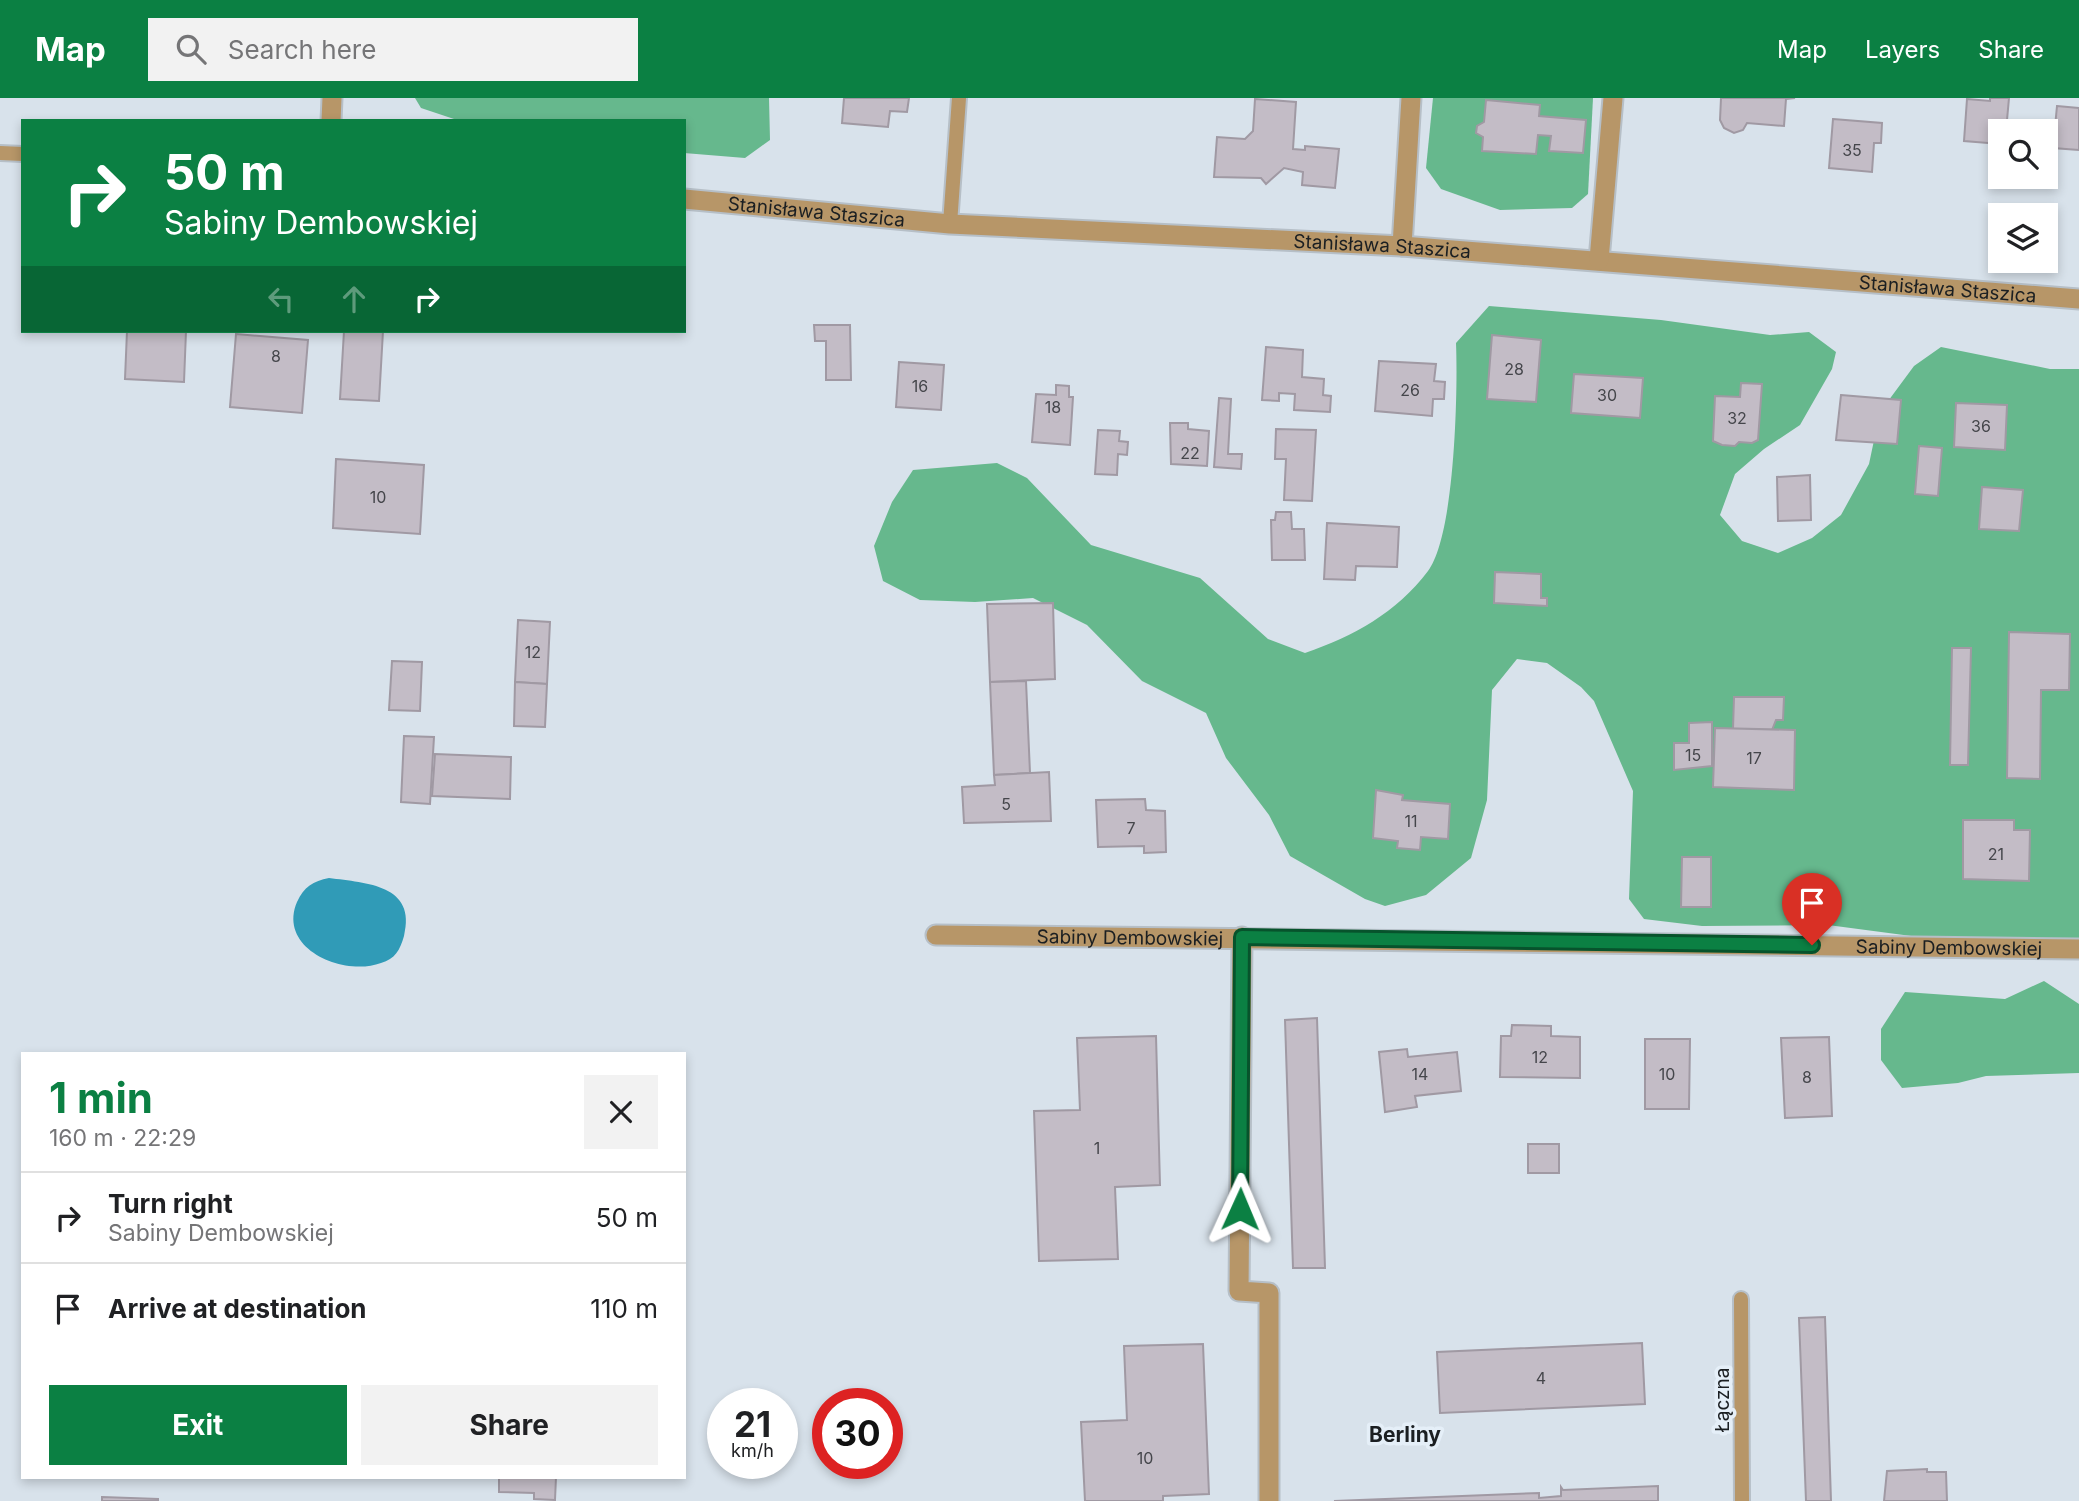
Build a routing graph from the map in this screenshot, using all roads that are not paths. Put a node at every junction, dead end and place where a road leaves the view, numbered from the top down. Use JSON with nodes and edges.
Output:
{"nodes":[{"id":1,"x":332,"y":98,"type":"edge"},
{"id":2,"x":959,"y":98,"type":"edge"},
{"id":3,"x":1411,"y":98,"type":"edge"},
{"id":4,"x":1613,"y":98,"type":"edge"},
{"id":5,"x":331,"y":119,"type":"edge"},
{"id":6,"x":0,"y":153,"type":"edge"},
{"id":7,"x":21,"y":154,"type":"edge"},
{"id":8,"x":686,"y":199,"type":"edge"},
{"id":9,"x":950,"y":224,"type":"junction"},
{"id":10,"x":1402,"y":246,"type":"junction"},
{"id":11,"x":1599,"y":260,"type":"junction"},
{"id":12,"x":2079,"y":299,"type":"edge"},
{"id":13,"x":936,"y":935,"type":"dead end"},
{"id":14,"x":1242,"y":937,"type":"junction"},
{"id":15,"x":2079,"y":949,"type":"edge"},
{"id":16,"x":1741,"y":1298,"type":"dead end"},
{"id":17,"x":1269,"y":1501,"type":"edge"},
{"id":18,"x":1742,"y":1501,"type":"edge"}],
"edges":[{"from":1,"to":5,"type":"street"},
{"from":2,"to":9,"type":"lane"},
{"from":3,"to":10,"type":"street"},
{"from":4,"to":11,"type":"street"},
{"from":6,"to":7,"type":"lane"},
{"from":8,"to":9,"type":"street","name":"Stanisława Staszica"},
{"from":9,"to":10,"type":"street","name":"Stanisława Staszica"},
{"from":10,"to":11,"type":"street","name":"Stanisława Staszica"},
{"from":11,"to":12,"type":"street","name":"Stanisława Staszica"},
{"from":13,"to":14,"type":"street","name":"Sabiny Dembowskiej"},
{"from":14,"to":15,"type":"street","name":"Sabiny Dembowskiej"},
{"from":14,"to":17,"type":"street"},
{"from":16,"to":18,"type":"lane","name":"Łączna"}]}
